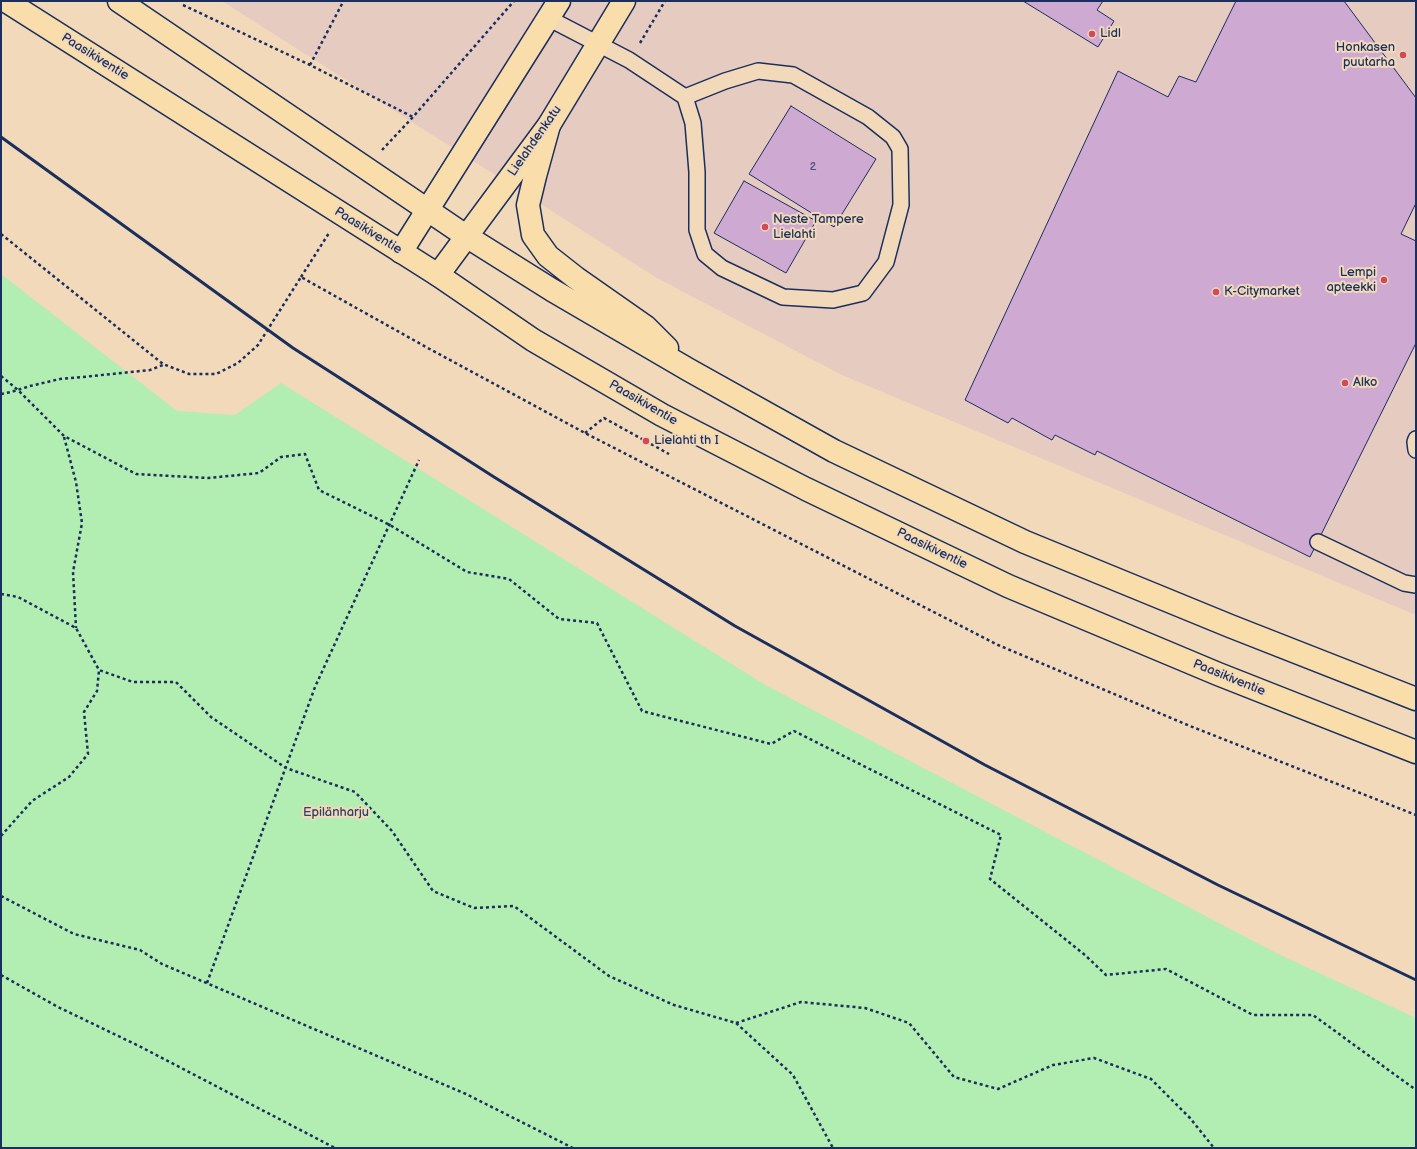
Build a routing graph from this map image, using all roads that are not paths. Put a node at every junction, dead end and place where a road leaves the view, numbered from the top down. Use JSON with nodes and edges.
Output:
{"nodes":[{"id":1,"x":6,"y":1,"type":"edge"},
{"id":2,"x":119,"y":1,"type":"edge"},
{"id":3,"x":624,"y":1,"type":"edge"},
{"id":4,"x":553,"y":10,"type":"edge"},
{"id":5,"x":597,"y":44,"type":"junction"},
{"id":6,"x":684,"y":97,"type":"junction"},
{"id":7,"x":549,"y":124,"type":"junction"},
{"id":8,"x":427,"y":209,"type":"junction"},
{"id":9,"x":466,"y":236,"type":"junction"},
{"id":10,"x":400,"y":252,"type":"junction"},
{"id":11,"x":438,"y":275,"type":"junction"},
{"id":12,"x":689,"y":370,"type":"junction"},
{"id":13,"x":1416,"y":439,"type":"edge"},
{"id":14,"x":1416,"y":450,"type":"edge"},
{"id":15,"x":1318,"y":542,"type":"dead end"},
{"id":16,"x":1416,"y":585,"type":"edge"},
{"id":17,"x":1416,"y":699,"type":"edge"},
{"id":18,"x":1416,"y":752,"type":"edge"}],
"edges":[{"from":1,"to":10,"type":"main road","name":"Paasikiventie"},
{"from":2,"to":8,"type":"main road"},
{"from":3,"to":5,"type":"main road","name":"Lielahdenkatu"},
{"from":4,"to":5,"type":"lane"},
{"from":4,"to":8,"type":"main road"},
{"from":5,"to":6,"type":"lane"},
{"from":5,"to":7,"type":"main road","name":"Lielahdenkatu"},
{"from":6,"to":6,"type":"lane"},
{"from":7,"to":9,"type":"main road","name":"Lielahdenkatu"},
{"from":7,"to":12,"type":"main road"},
{"from":8,"to":9,"type":"main road"},
{"from":8,"to":10,"type":"main road"},
{"from":9,"to":11,"type":"main road","name":"Lielahdenkatu"},
{"from":9,"to":12,"type":"main road"},
{"from":10,"to":11,"type":"main road","name":"Paasikiventie"},
{"from":11,"to":18,"type":"main road","name":"Paasikiventie"},
{"from":12,"to":17,"type":"main road"},
{"from":13,"to":14,"type":"lane"},
{"from":15,"to":16,"type":"lane"}]}
